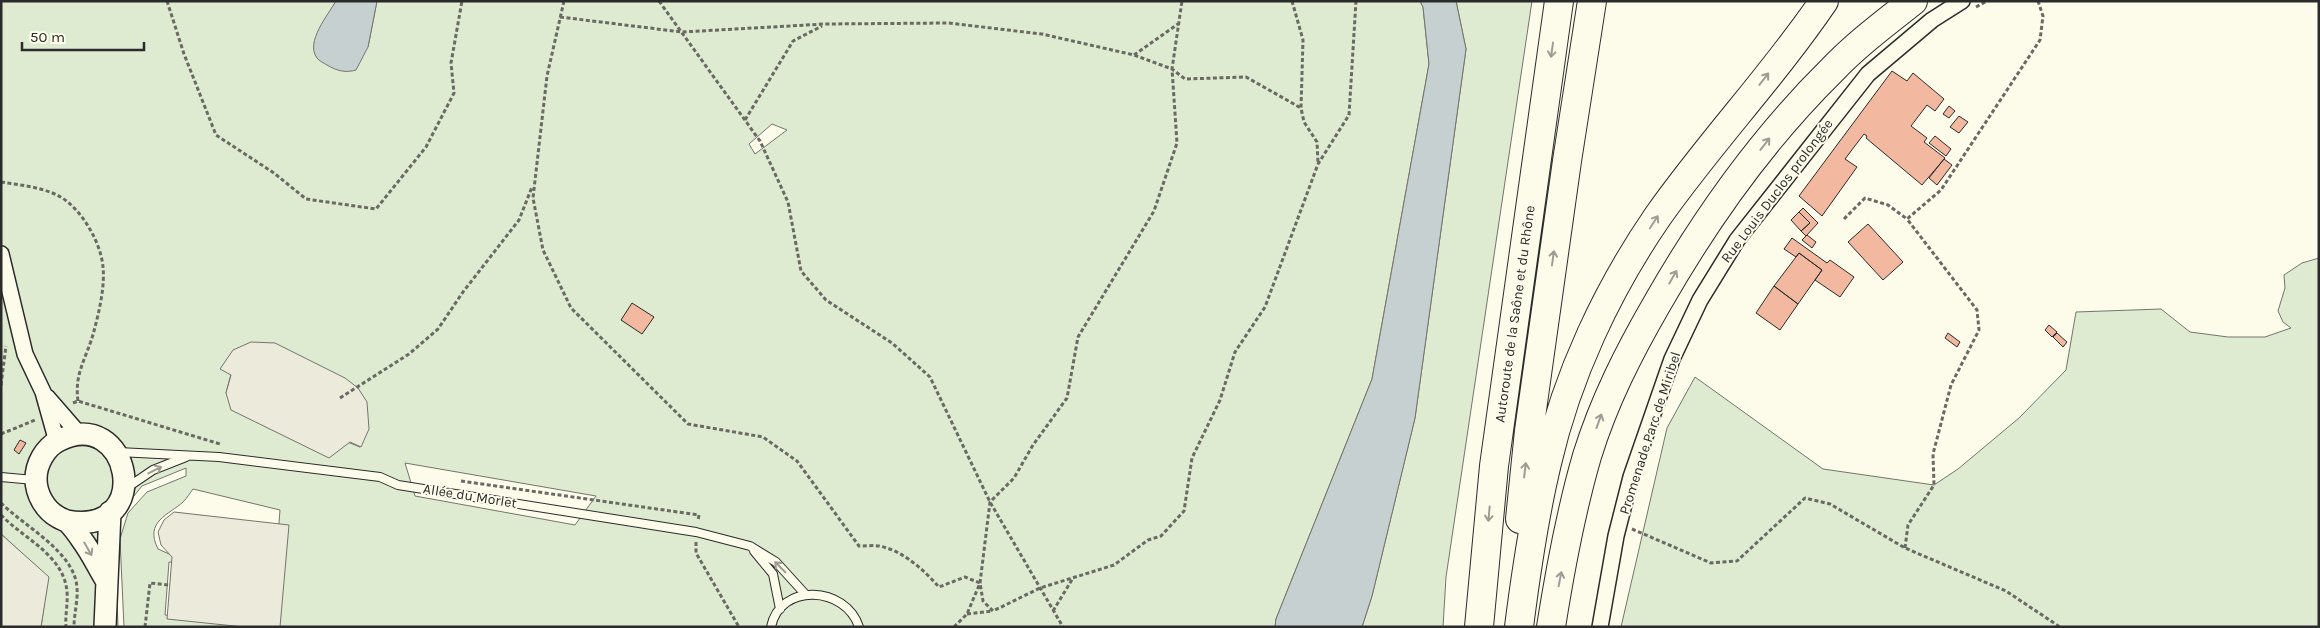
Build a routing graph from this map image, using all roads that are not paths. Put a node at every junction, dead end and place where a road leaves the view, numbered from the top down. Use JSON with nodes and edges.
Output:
{"nodes":[{"id":1,"x":1559,"y":1,"type":"edge"},
{"id":2,"x":1592,"y":1,"type":"edge"},
{"id":3,"x":1824,"y":1,"type":"edge"},
{"id":4,"x":1913,"y":1,"type":"edge"},
{"id":5,"x":1967,"y":5,"type":"edge"},
{"id":6,"x":1,"y":254,"type":"edge"},
{"id":7,"x":1596,"y":326,"type":"junction"},
{"id":8,"x":43,"y":392,"type":"junction"},
{"id":9,"x":80,"y":435,"type":"junction"},
{"id":10,"x":57,"y":442,"type":"junction"},
{"id":11,"x":116,"y":452,"type":"junction"},
{"id":12,"x":189,"y":455,"type":"junction"},
{"id":13,"x":1,"y":477,"type":"edge"},
{"id":14,"x":36,"y":480,"type":"junction"},
{"id":15,"x":124,"y":490,"type":"junction"},
{"id":16,"x":110,"y":512,"type":"junction"},
{"id":17,"x":67,"y":522,"type":"junction"},
{"id":18,"x":1530,"y":542,"type":"junction"},
{"id":19,"x":750,"y":546,"type":"junction"},
{"id":20,"x":106,"y":580,"type":"junction"},
{"id":21,"x":806,"y":595,"type":"junction"},
{"id":22,"x":780,"y":609,"type":"junction"},
{"id":23,"x":105,"y":627,"type":"edge"},
{"id":24,"x":771,"y":627,"type":"edge"},
{"id":25,"x":859,"y":627,"type":"edge"},
{"id":26,"x":1479,"y":627,"type":"edge"},
{"id":27,"x":1519,"y":627,"type":"edge"},
{"id":28,"x":1533,"y":627,"type":"edge"},
{"id":29,"x":1551,"y":627,"type":"edge"},
{"id":30,"x":1600,"y":627,"type":"edge"}],
"edges":[{"from":1,"to":26,"type":"highway","name":"Autoroute de la Saône et du Rhône","one_way":true},
{"from":18,"to":2,"type":"highway","one_way":true},
{"from":7,"to":3,"type":"highway","one_way":true},
{"from":29,"to":4,"type":"highway","one_way":true},
{"from":5,"to":30,"type":"street","name":"Rue Louis Duclos prolongée"},
{"from":6,"to":8,"type":"street"},
{"from":7,"to":18,"type":"highway"},
{"from":7,"to":28,"type":"highway"},
{"from":8,"to":9,"type":"street"},
{"from":8,"to":10,"type":"street"},
{"from":9,"to":10,"type":"street"},
{"from":9,"to":11,"type":"street"},
{"from":10,"to":14,"type":"street"},
{"from":11,"to":12,"type":"lane","name":"Allée du Morlet"},
{"from":11,"to":15,"type":"street"},
{"from":15,"to":12,"type":"lane","name":"Allée du Morlet","one_way":true},
{"from":12,"to":19,"type":"lane","name":"Allée du Morlet"},
{"from":13,"to":14,"type":"lane"},
{"from":14,"to":17,"type":"street"},
{"from":15,"to":16,"type":"street"},
{"from":16,"to":17,"type":"street"},
{"from":16,"to":20,"type":"street"},
{"from":17,"to":20,"type":"street","one_way":true},
{"from":18,"to":27,"type":"highway"},
{"from":21,"to":19,"type":"lane","name":"Allée du Morlet","one_way":true},
{"from":19,"to":22,"type":"lane"},
{"from":20,"to":23,"type":"street"},
{"from":21,"to":22,"type":"lane"},
{"from":21,"to":25,"type":"lane"},
{"from":22,"to":24,"type":"lane"}]}
